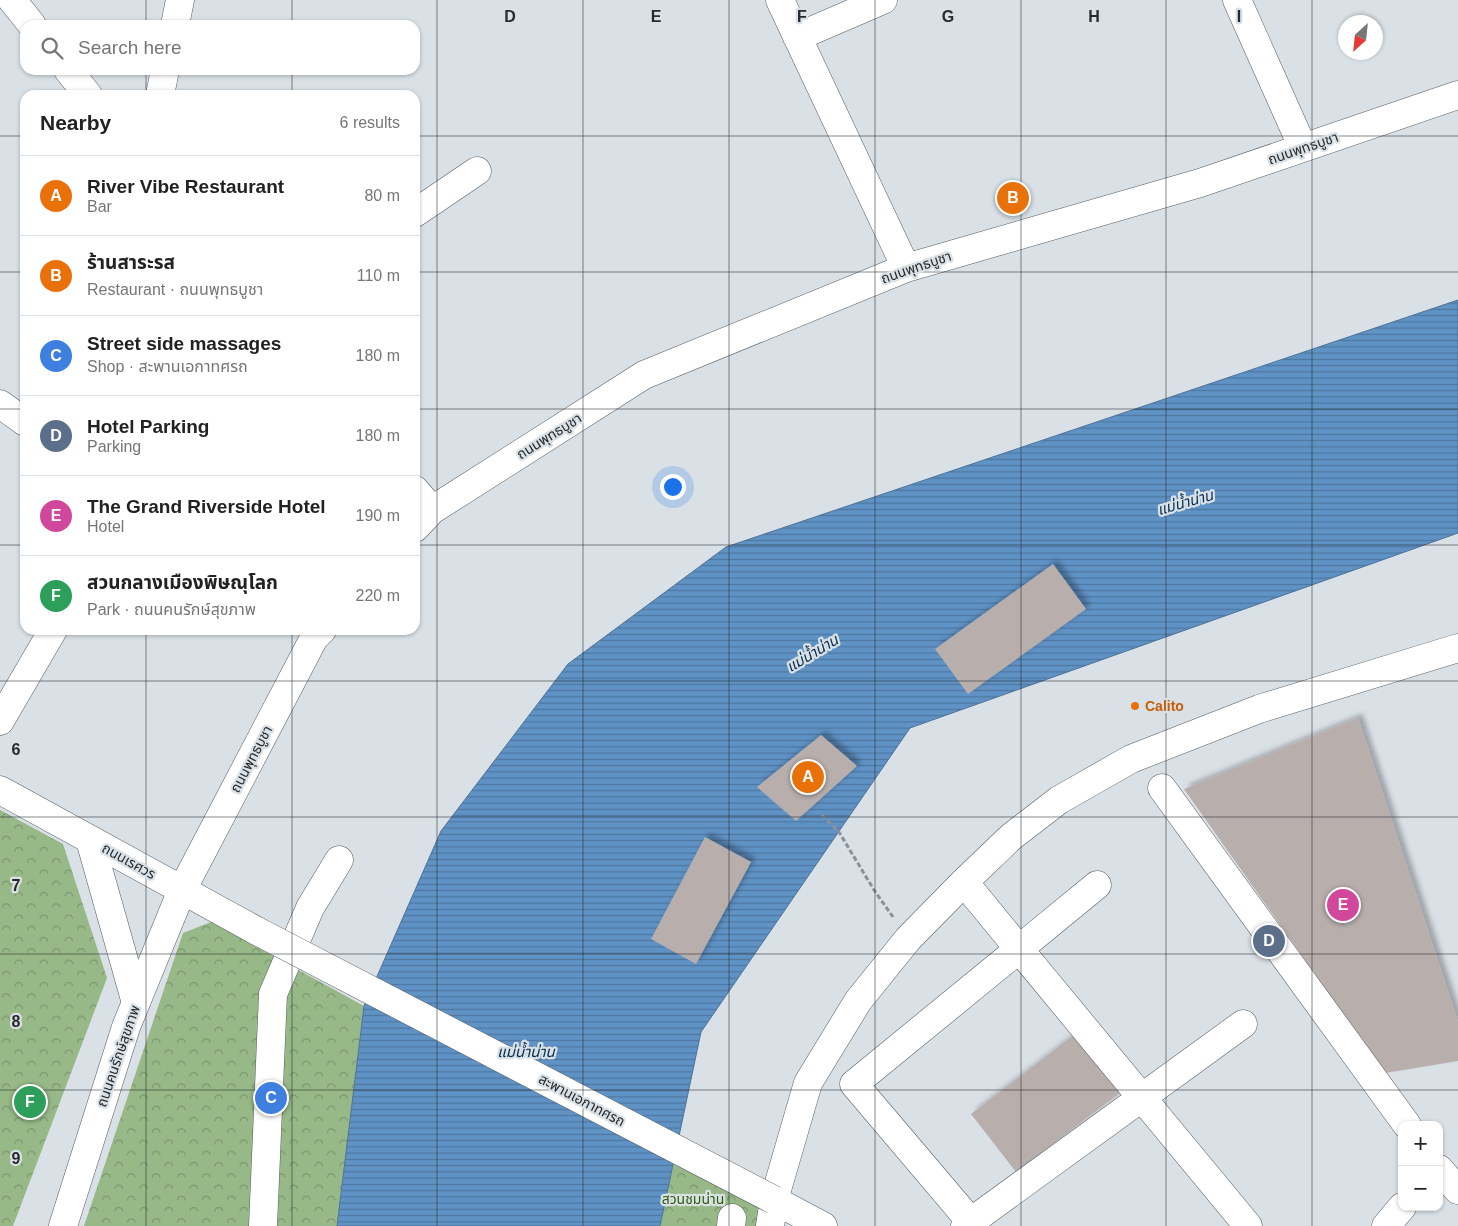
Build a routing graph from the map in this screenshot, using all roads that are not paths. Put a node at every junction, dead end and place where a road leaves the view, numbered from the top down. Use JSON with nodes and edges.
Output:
{"nodes":[{"id":1,"x":12,"y":0,"type":"edge"},
{"id":2,"x":180,"y":0,"type":"edge"},
{"id":3,"x":780,"y":0,"type":"edge"},
{"id":4,"x":883,"y":0,"type":"edge"},
{"id":5,"x":1237,"y":0,"type":"edge"},
{"id":6,"x":28,"y":20,"type":"edge"},
{"id":7,"x":176,"y":20,"type":"edge"},
{"id":8,"x":797,"y":37,"type":"junction"},
{"id":9,"x":72,"y":75,"type":"edge"},
{"id":10,"x":164,"y":75,"type":"edge"},
{"id":11,"x":84,"y":90,"type":"edge"},
{"id":12,"x":161,"y":90,"type":"edge"},
{"id":13,"x":1458,"y":95,"type":"edge"},
{"id":14,"x":1303,"y":148,"type":"junction"},
{"id":15,"x":477,"y":171,"type":"dead end"},
{"id":16,"x":420,"y":210,"type":"edge"},
{"id":17,"x":906,"y":268,"type":"junction"},
{"id":18,"x":0,"y":404,"type":"edge"},
{"id":19,"x":20,"y":418,"type":"edge"},
{"id":20,"x":421,"y":509,"type":"edge"},
{"id":21,"x":50,"y":635,"type":"edge"},
{"id":22,"x":312,"y":635,"type":"edge"},
{"id":23,"x":1458,"y":648,"type":"edge"},
{"id":24,"x":0,"y":721,"type":"edge"},
{"id":25,"x":1162,"y":788,"type":"dead end"},
{"id":26,"x":0,"y":790,"type":"edge"},
{"id":27,"x":90,"y":840,"type":"junction"},
{"id":28,"x":339,"y":860,"type":"dead end"},
{"id":29,"x":964,"y":882,"type":"junction"},
{"id":30,"x":1097,"y":885,"type":"dead end"},
{"id":31,"x":182,"y":890,"type":"junction"},
{"id":32,"x":257,"y":931,"type":"joint"},
{"id":33,"x":1019,"y":948,"type":"junction"},
{"id":34,"x":136,"y":1003,"type":"junction"},
{"id":35,"x":1242,"y":1024,"type":"dead end"},
{"id":36,"x":1142,"y":1096,"type":"junction"},
{"id":37,"x":1403,"y":1121,"type":"edge"},
{"id":38,"x":1443,"y":1173,"type":"edge"},
{"id":39,"x":1458,"y":1190,"type":"edge"},
{"id":40,"x":1399,"y":1211,"type":"edge"},
{"id":41,"x":772,"y":1213,"type":"edge"},
{"id":42,"x":968,"y":1224,"type":"edge"},
{"id":43,"x":63,"y":1226,"type":"edge"},
{"id":44,"x":262,"y":1226,"type":"edge"},
{"id":45,"x":824,"y":1226,"type":"edge"},
{"id":46,"x":1248,"y":1226,"type":"edge"},
{"id":47,"x":1386,"y":1226,"type":"edge"}],
"edges":[{"from":1,"to":6,"type":"street"},
{"from":2,"to":7,"type":"street"},
{"from":3,"to":8,"type":"street"},
{"from":4,"to":8,"type":"street"},
{"from":5,"to":14,"type":"street"},
{"from":8,"to":17,"type":"street"},
{"from":9,"to":11,"type":"street"},
{"from":10,"to":12,"type":"street"},
{"from":13,"to":14,"type":"street","name":"ถนนพุทธบูชา"},
{"from":14,"to":17,"type":"street","name":"ถนนพุทธบูชา"},
{"from":15,"to":16,"type":"street"},
{"from":17,"to":20,"type":"street","name":"ถนนพุทธบูชา"},
{"from":18,"to":19,"type":"street"},
{"from":21,"to":24,"type":"street"},
{"from":22,"to":31,"type":"street","name":"ถนนพุทธบูชา"},
{"from":23,"to":29,"type":"street"},
{"from":25,"to":37,"type":"street"},
{"from":26,"to":27,"type":"street","name":"ถนนเรศวร"},
{"from":27,"to":31,"type":"street","name":"ถนนเรศวร"},
{"from":27,"to":34,"type":"street"},
{"from":28,"to":44,"type":"street"},
{"from":29,"to":33,"type":"street"},
{"from":29,"to":41,"type":"street"},
{"from":30,"to":33,"type":"street"},
{"from":31,"to":32,"type":"street","name":"ถนนเรศวร"},
{"from":31,"to":34,"type":"street","name":"ถนนคนรักษ์สุขภาพ"},
{"from":32,"to":41,"type":"street","name":"สะพานเอกาทศรถ","bridge":true},
{"from":33,"to":36,"type":"street"},
{"from":33,"to":42,"type":"street"},
{"from":34,"to":43,"type":"street","name":"ถนนคนรักษ์สุขภาพ"},
{"from":35,"to":36,"type":"street"},
{"from":36,"to":42,"type":"street"},
{"from":36,"to":46,"type":"street"},
{"from":38,"to":39,"type":"street"},
{"from":40,"to":47,"type":"street"},
{"from":41,"to":45,"type":"street"}]}
